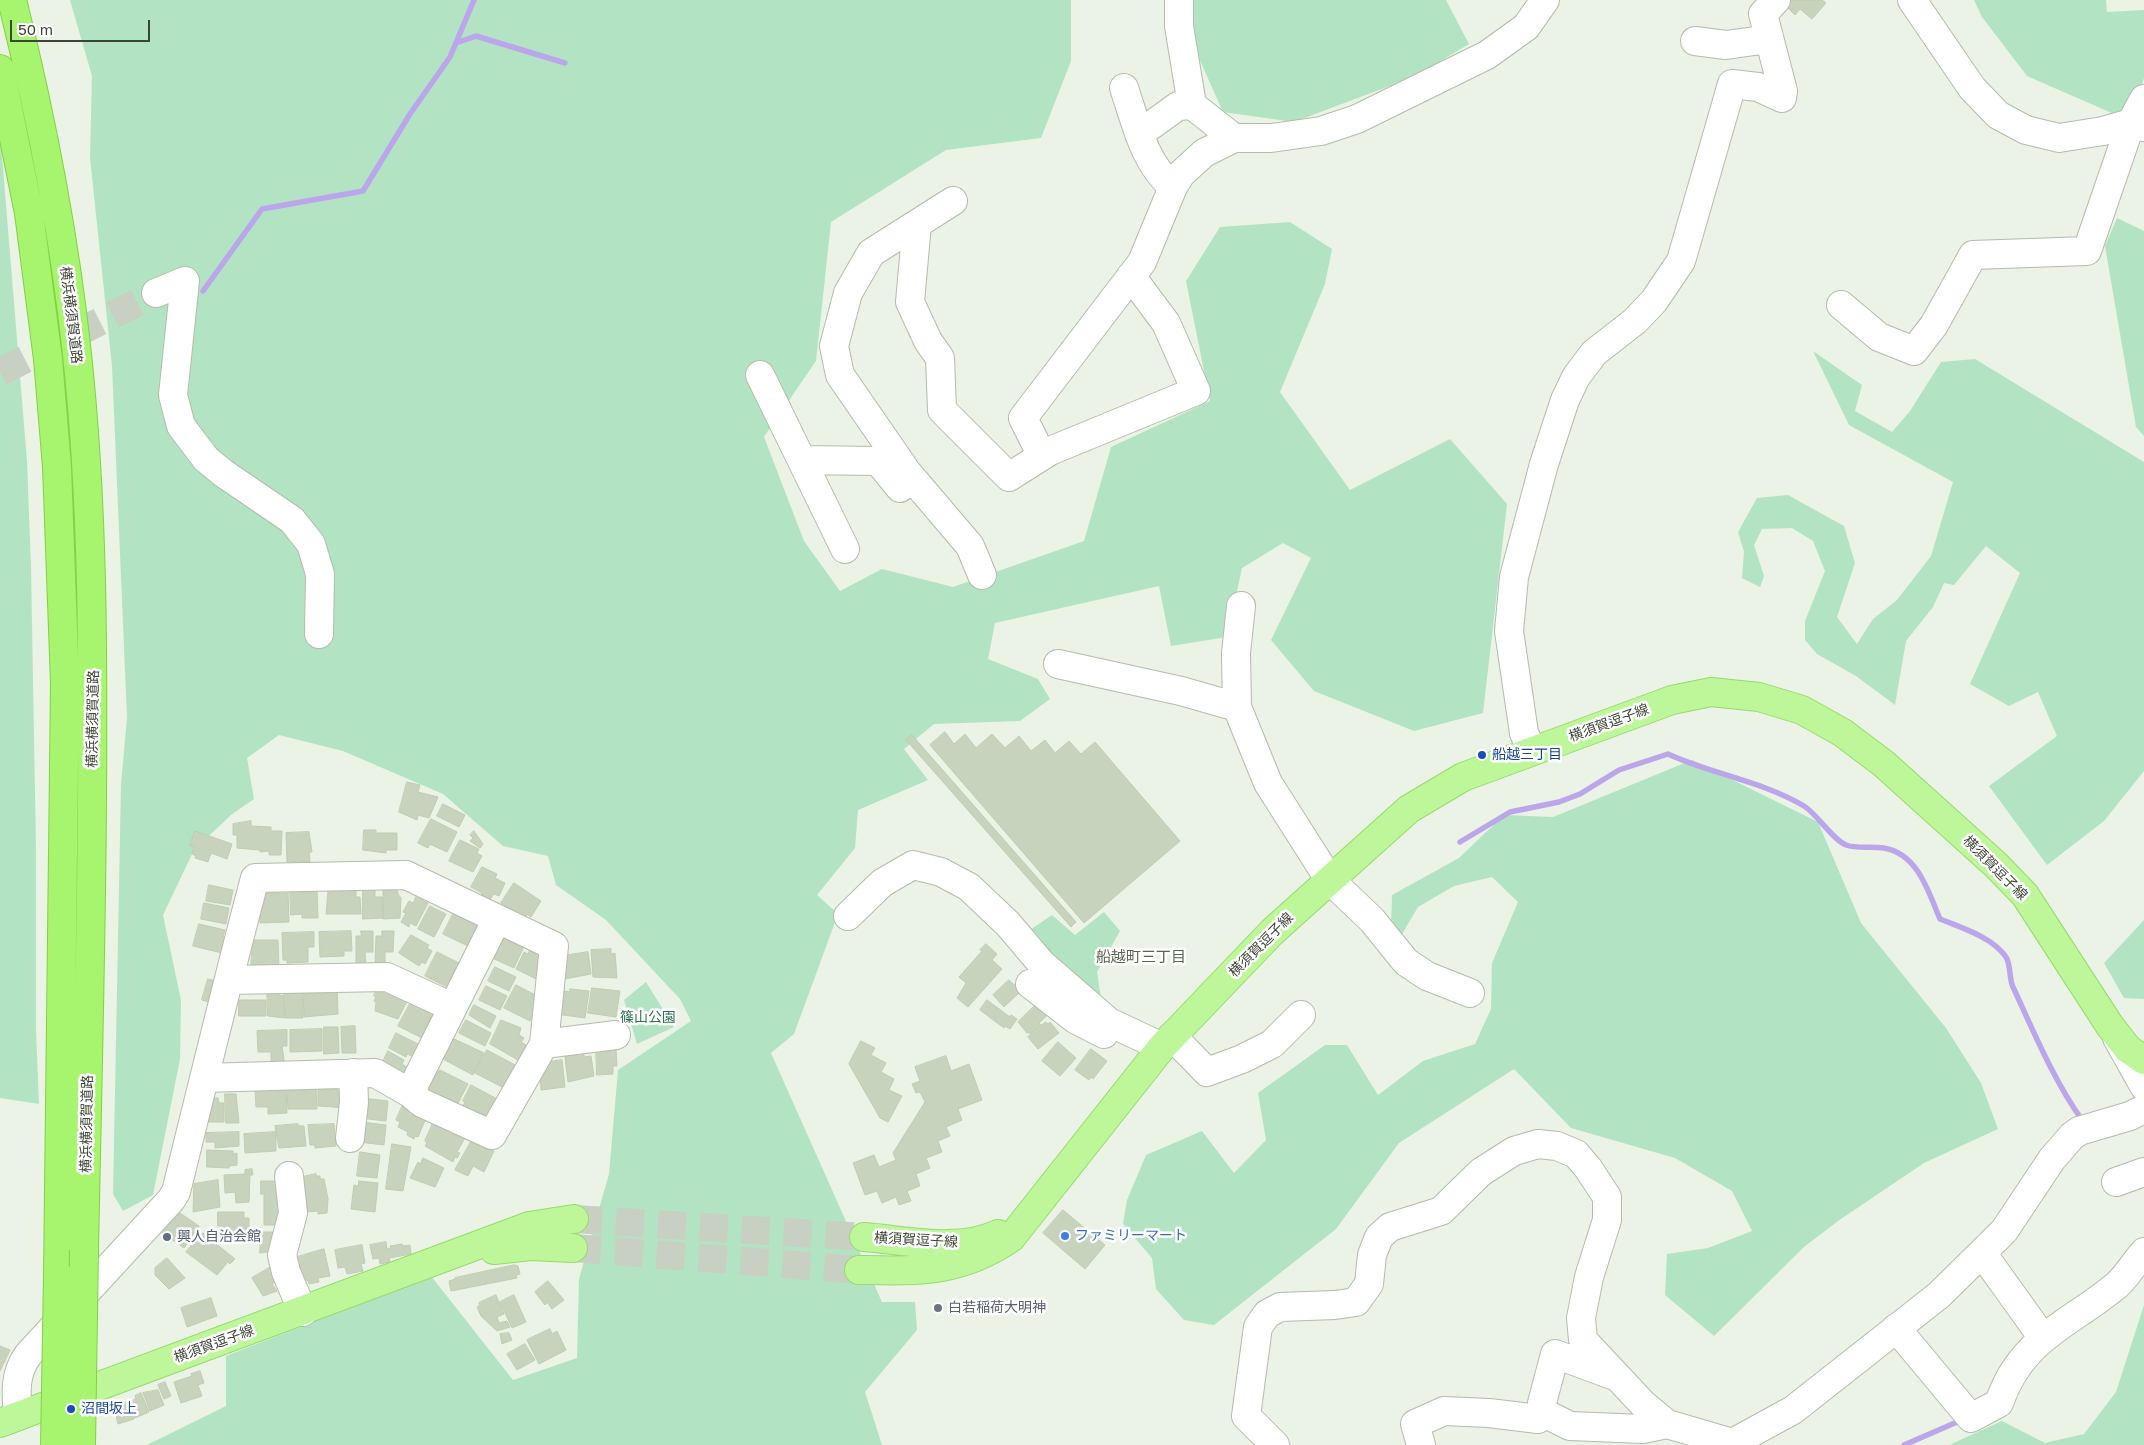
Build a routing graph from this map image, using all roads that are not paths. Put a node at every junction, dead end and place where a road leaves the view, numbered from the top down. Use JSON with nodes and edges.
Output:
{"nodes":[{"id":1,"x":12,"y":0,"type":"edge"},
{"id":2,"x":1179,"y":0,"type":"edge"},
{"id":3,"x":1544,"y":0,"type":"edge"},
{"id":4,"x":1776,"y":0,"type":"edge"},
{"id":5,"x":1912,"y":0,"type":"edge"},
{"id":6,"x":1770,"y":39,"type":"junction"},
{"id":7,"x":1695,"y":41,"type":"dead end"},
{"id":8,"x":0,"y":69,"type":"edge"},
{"id":9,"x":1124,"y":88,"type":"dead end"},
{"id":10,"x":2144,"y":99,"type":"edge"},
{"id":11,"x":1192,"y":105,"type":"junction"},
{"id":12,"x":2138,"y":125,"type":"edge"},
{"id":13,"x":1139,"y":134,"type":"junction"},
{"id":14,"x":1234,"y":138,"type":"junction"},
{"id":15,"x":1173,"y":187,"type":"junction"},
{"id":16,"x":953,"y":202,"type":"dead end"},
{"id":17,"x":917,"y":224,"type":"junction"},
{"id":18,"x":1137,"y":269,"type":"junction"},
{"id":19,"x":156,"y":293,"type":"tunnel mouth"},
{"id":20,"x":1841,"y":305,"type":"dead end"},
{"id":21,"x":760,"y":374,"type":"dead end"},
{"id":22,"x":1042,"y":456,"type":"junction"},
{"id":23,"x":802,"y":460,"type":"junction"},
{"id":24,"x":944,"y":515,"type":"junction"},
{"id":25,"x":845,"y":549,"type":"dead end"},
{"id":26,"x":982,"y":575,"type":"dead end"},
{"id":27,"x":1241,"y":606,"type":"dead end"},
{"id":28,"x":319,"y":634,"type":"dead end"},
{"id":29,"x":1058,"y":664,"type":"dead end"},
{"id":30,"x":1236,"y":707,"type":"junction"},
{"id":31,"x":1532,"y":750,"type":"junction"},
{"id":32,"x":1329,"y":879,"type":"junction"},
{"id":33,"x":848,"y":916,"type":"dead end"},
{"id":34,"x":497,"y":919,"type":"junction"},
{"id":35,"x":230,"y":980,"type":"junction"},
{"id":36,"x":1030,"y":984,"type":"dead end"},
{"id":37,"x":1470,"y":993,"type":"dead end"},
{"id":38,"x":452,"y":1007,"type":"junction"},
{"id":39,"x":1301,"y":1015,"type":"dead end"},
{"id":40,"x":1109,"y":1022,"type":"junction"},
{"id":41,"x":2110,"y":1026,"type":"junction"},
{"id":42,"x":616,"y":1035,"type":"dead end"},
{"id":43,"x":1167,"y":1042,"type":"junction"},
{"id":44,"x":544,"y":1044,"type":"junction"},
{"id":45,"x":2144,"y":1060,"type":"edge"},
{"id":46,"x":353,"y":1073,"type":"junction"},
{"id":47,"x":204,"y":1078,"type":"junction"},
{"id":48,"x":2144,"y":1086,"type":"edge"},
{"id":49,"x":410,"y":1093,"type":"junction"},
{"id":50,"x":2144,"y":1109,"type":"edge"},
{"id":51,"x":350,"y":1138,"type":"dead end"},
{"id":52,"x":2144,"y":1172,"type":"edge"},
{"id":53,"x":289,"y":1176,"type":"dead end"},
{"id":54,"x":2116,"y":1182,"type":"dead end"},
{"id":55,"x":574,"y":1219,"type":"tunnel mouth"},
{"id":56,"x":1024,"y":1222,"type":"junction"},
{"id":57,"x":864,"y":1237,"type":"tunnel mouth"},
{"id":58,"x":573,"y":1248,"type":"tunnel mouth"},
{"id":59,"x":2144,"y":1252,"type":"edge"},
{"id":60,"x":1982,"y":1253,"type":"junction"},
{"id":61,"x":427,"y":1263,"type":"junction"},
{"id":62,"x":859,"y":1270,"type":"tunnel mouth"},
{"id":63,"x":303,"y":1312,"type":"junction"},
{"id":64,"x":1896,"y":1328,"type":"junction"},
{"id":65,"x":2043,"y":1338,"type":"junction"},
{"id":66,"x":1617,"y":1376,"type":"junction"},
{"id":67,"x":1544,"y":1413,"type":"junction"},
{"id":68,"x":9,"y":1419,"type":"edge"},
{"id":69,"x":1667,"y":1424,"type":"junction"},
{"id":70,"x":1731,"y":1444,"type":"edge"},
{"id":71,"x":55,"y":1445,"type":"edge"},
{"id":72,"x":81,"y":1445,"type":"edge"},
{"id":73,"x":1275,"y":1445,"type":"edge"},
{"id":74,"x":1421,"y":1445,"type":"edge"}],
"edges":[{"from":1,"to":72,"type":"highway","name":"横浜横須賀道路","bridge":true},
{"from":2,"to":11,"type":"street"},
{"from":3,"to":14,"type":"street"},
{"from":4,"to":6,"type":"street"},
{"from":5,"to":12,"type":"street"},
{"from":6,"to":7,"type":"street"},
{"from":6,"to":31,"type":"street"},
{"from":8,"to":71,"type":"highway","name":"横浜横須賀道路","bridge":true},
{"from":9,"to":13,"type":"street"},
{"from":10,"to":12,"type":"street"},
{"from":11,"to":13,"type":"street"},
{"from":11,"to":14,"type":"street"},
{"from":12,"to":20,"type":"street"},
{"from":13,"to":15,"type":"street"},
{"from":14,"to":15,"type":"street"},
{"from":15,"to":18,"type":"street"},
{"from":16,"to":17,"type":"street"},
{"from":17,"to":22,"type":"street"},
{"from":17,"to":24,"type":"street"},
{"from":18,"to":22,"type":"street"},
{"from":18,"to":22,"type":"street"},
{"from":19,"to":28,"type":"street"},
{"from":21,"to":23,"type":"street"},
{"from":23,"to":24,"type":"street"},
{"from":23,"to":25,"type":"street"},
{"from":24,"to":26,"type":"street"},
{"from":27,"to":30,"type":"street"},
{"from":29,"to":30,"type":"street"},
{"from":30,"to":32,"type":"street"},
{"from":31,"to":32,"type":"main road","name":"横須賀逗子線"},
{"from":31,"to":41,"type":"main road","name":"横須賀逗子線"},
{"from":32,"to":37,"type":"street"},
{"from":32,"to":43,"type":"main road","name":"横須賀逗子線"},
{"from":33,"to":40,"type":"street"},
{"from":34,"to":35,"type":"street"},
{"from":34,"to":38,"type":"street"},
{"from":34,"to":44,"type":"street"},
{"from":35,"to":38,"type":"street"},
{"from":35,"to":47,"type":"street"},
{"from":36,"to":40,"type":"street"},
{"from":38,"to":49,"type":"street"},
{"from":39,"to":43,"type":"street"},
{"from":40,"to":43,"type":"street"},
{"from":41,"to":45,"type":"main road","name":"横須賀逗子線"},
{"from":41,"to":48,"type":"street"},
{"from":42,"to":44,"type":"street"},
{"from":43,"to":56,"type":"main road","name":"横須賀逗子線"},
{"from":44,"to":49,"type":"street"},
{"from":46,"to":47,"type":"street"},
{"from":46,"to":49,"type":"street"},
{"from":46,"to":51,"type":"street"},
{"from":47,"to":68,"type":"street"},
{"from":50,"to":60,"type":"street"},
{"from":52,"to":54,"type":"street"},
{"from":53,"to":63,"type":"street"},
{"from":55,"to":61,"type":"main road","name":"横須賀逗子線"},
{"from":56,"to":57,"type":"main road","name":"横須賀逗子線"},
{"from":56,"to":62,"type":"main road","name":"横須賀逗子線"},
{"from":58,"to":61,"type":"main road","name":"横須賀逗子線"},
{"from":59,"to":65,"type":"street"},
{"from":60,"to":64,"type":"street"},
{"from":60,"to":65,"type":"street"},
{"from":61,"to":63,"type":"main road","name":"横須賀逗子線"},
{"from":63,"to":68,"type":"main road","name":"横須賀逗子線"},
{"from":64,"to":65,"type":"street"},
{"from":64,"to":70,"type":"street"},
{"from":66,"to":67,"type":"street"},
{"from":66,"to":69,"type":"street"},
{"from":66,"to":73,"type":"street"},
{"from":67,"to":69,"type":"street"},
{"from":67,"to":74,"type":"street"},
{"from":69,"to":70,"type":"street"}]}
